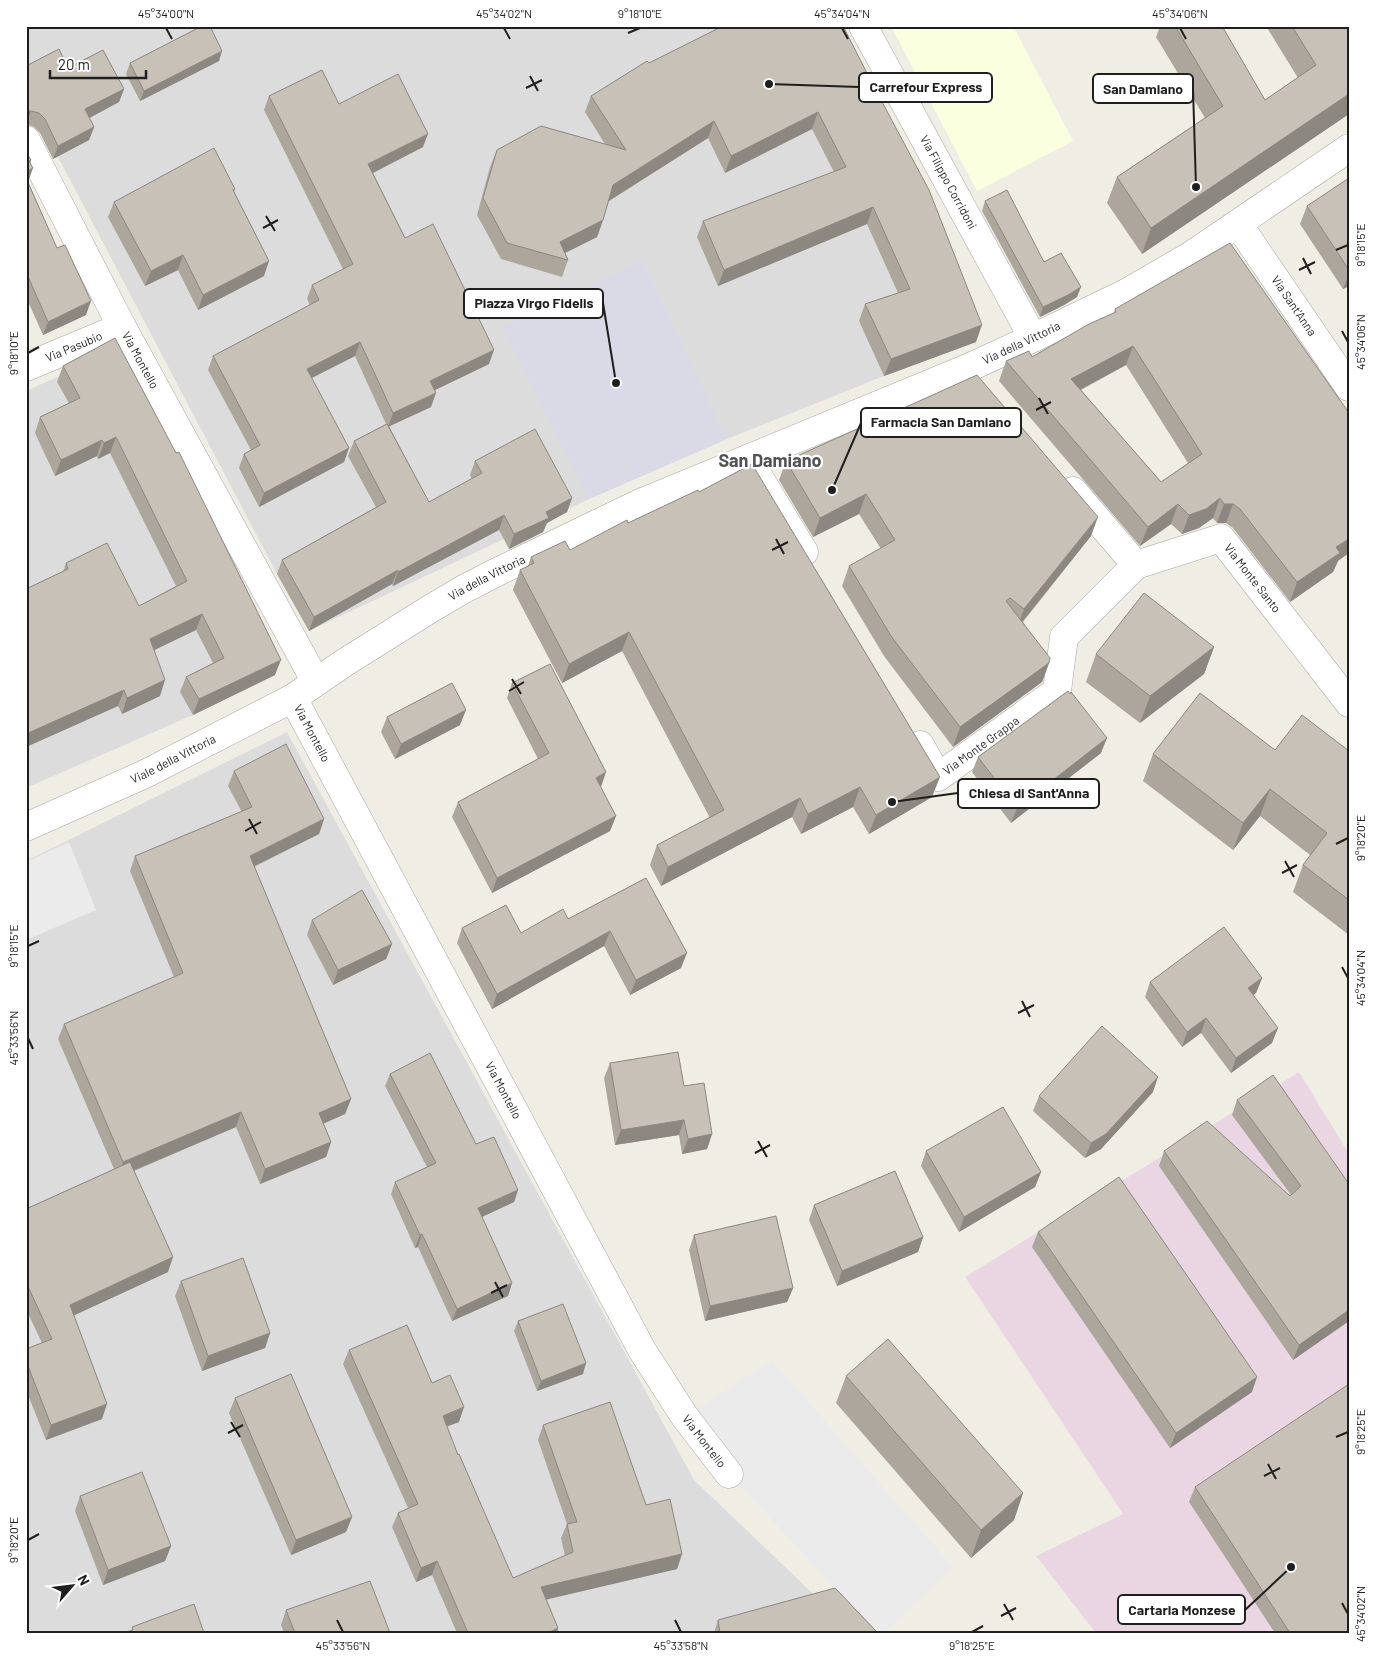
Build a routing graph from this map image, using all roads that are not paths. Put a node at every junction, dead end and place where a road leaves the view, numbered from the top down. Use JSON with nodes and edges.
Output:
{"nodes":[{"id":1,"x":863,"y":26,"type":"edge"},
{"id":2,"x":26,"y":140,"type":"edge"},
{"id":3,"x":1349,"y":148,"type":"edge"},
{"id":4,"x":1238,"y":224,"type":"junction"},
{"id":5,"x":122,"y":327,"type":"junction"},
{"id":6,"x":1033,"y":338,"type":"junction"},
{"id":7,"x":26,"y":367,"type":"edge"},
{"id":8,"x":968,"y":368,"type":"junction"},
{"id":9,"x":1349,"y":387,"type":"edge"},
{"id":10,"x":987,"y":391,"type":"edge"},
{"id":11,"x":748,"y":458,"type":"junction"},
{"id":12,"x":1058,"y":474,"type":"edge"},
{"id":13,"x":1136,"y":564,"type":"junction"},
{"id":14,"x":818,"y":576,"type":"edge"},
{"id":15,"x":316,"y":682,"type":"junction"},
{"id":16,"x":294,"y":698,"type":"junction"},
{"id":17,"x":1349,"y":703,"type":"edge"},
{"id":18,"x":908,"y":726,"type":"edge"},
{"id":19,"x":26,"y":827,"type":"edge"},
{"id":20,"x":729,"y":1474,"type":"dead end"}],
"edges":[{"from":1,"to":6,"type":"street","name":"Via Filippo Corridoni"},
{"from":2,"to":5,"type":"street","name":"Via Montello"},
{"from":3,"to":4,"type":"street","name":"Via della Vittoria"},
{"from":4,"to":6,"type":"street","name":"Via della Vittoria"},
{"from":4,"to":9,"type":"street","name":"Via Sant'Anna"},
{"from":5,"to":7,"type":"street","name":"Via Pasubio"},
{"from":5,"to":15,"type":"street","name":"Via Montello"},
{"from":6,"to":8,"type":"street","name":"Via della Vittoria"},
{"from":8,"to":10,"type":"street"},
{"from":8,"to":11,"type":"street","name":"Via della Vittoria"},
{"from":11,"to":14,"type":"street"},
{"from":11,"to":15,"type":"street","name":"Via della Vittoria"},
{"from":12,"to":13,"type":"street"},
{"from":13,"to":17,"type":"street","name":"Via Monte Santo"},
{"from":13,"to":18,"type":"street","name":"Via Monte Grappa"},
{"from":15,"to":16,"type":"street","name":"Viale della Vittoria"},
{"from":16,"to":19,"type":"street","name":"Viale della Vittoria"},
{"from":16,"to":20,"type":"street","name":"Via Montello"}]}
